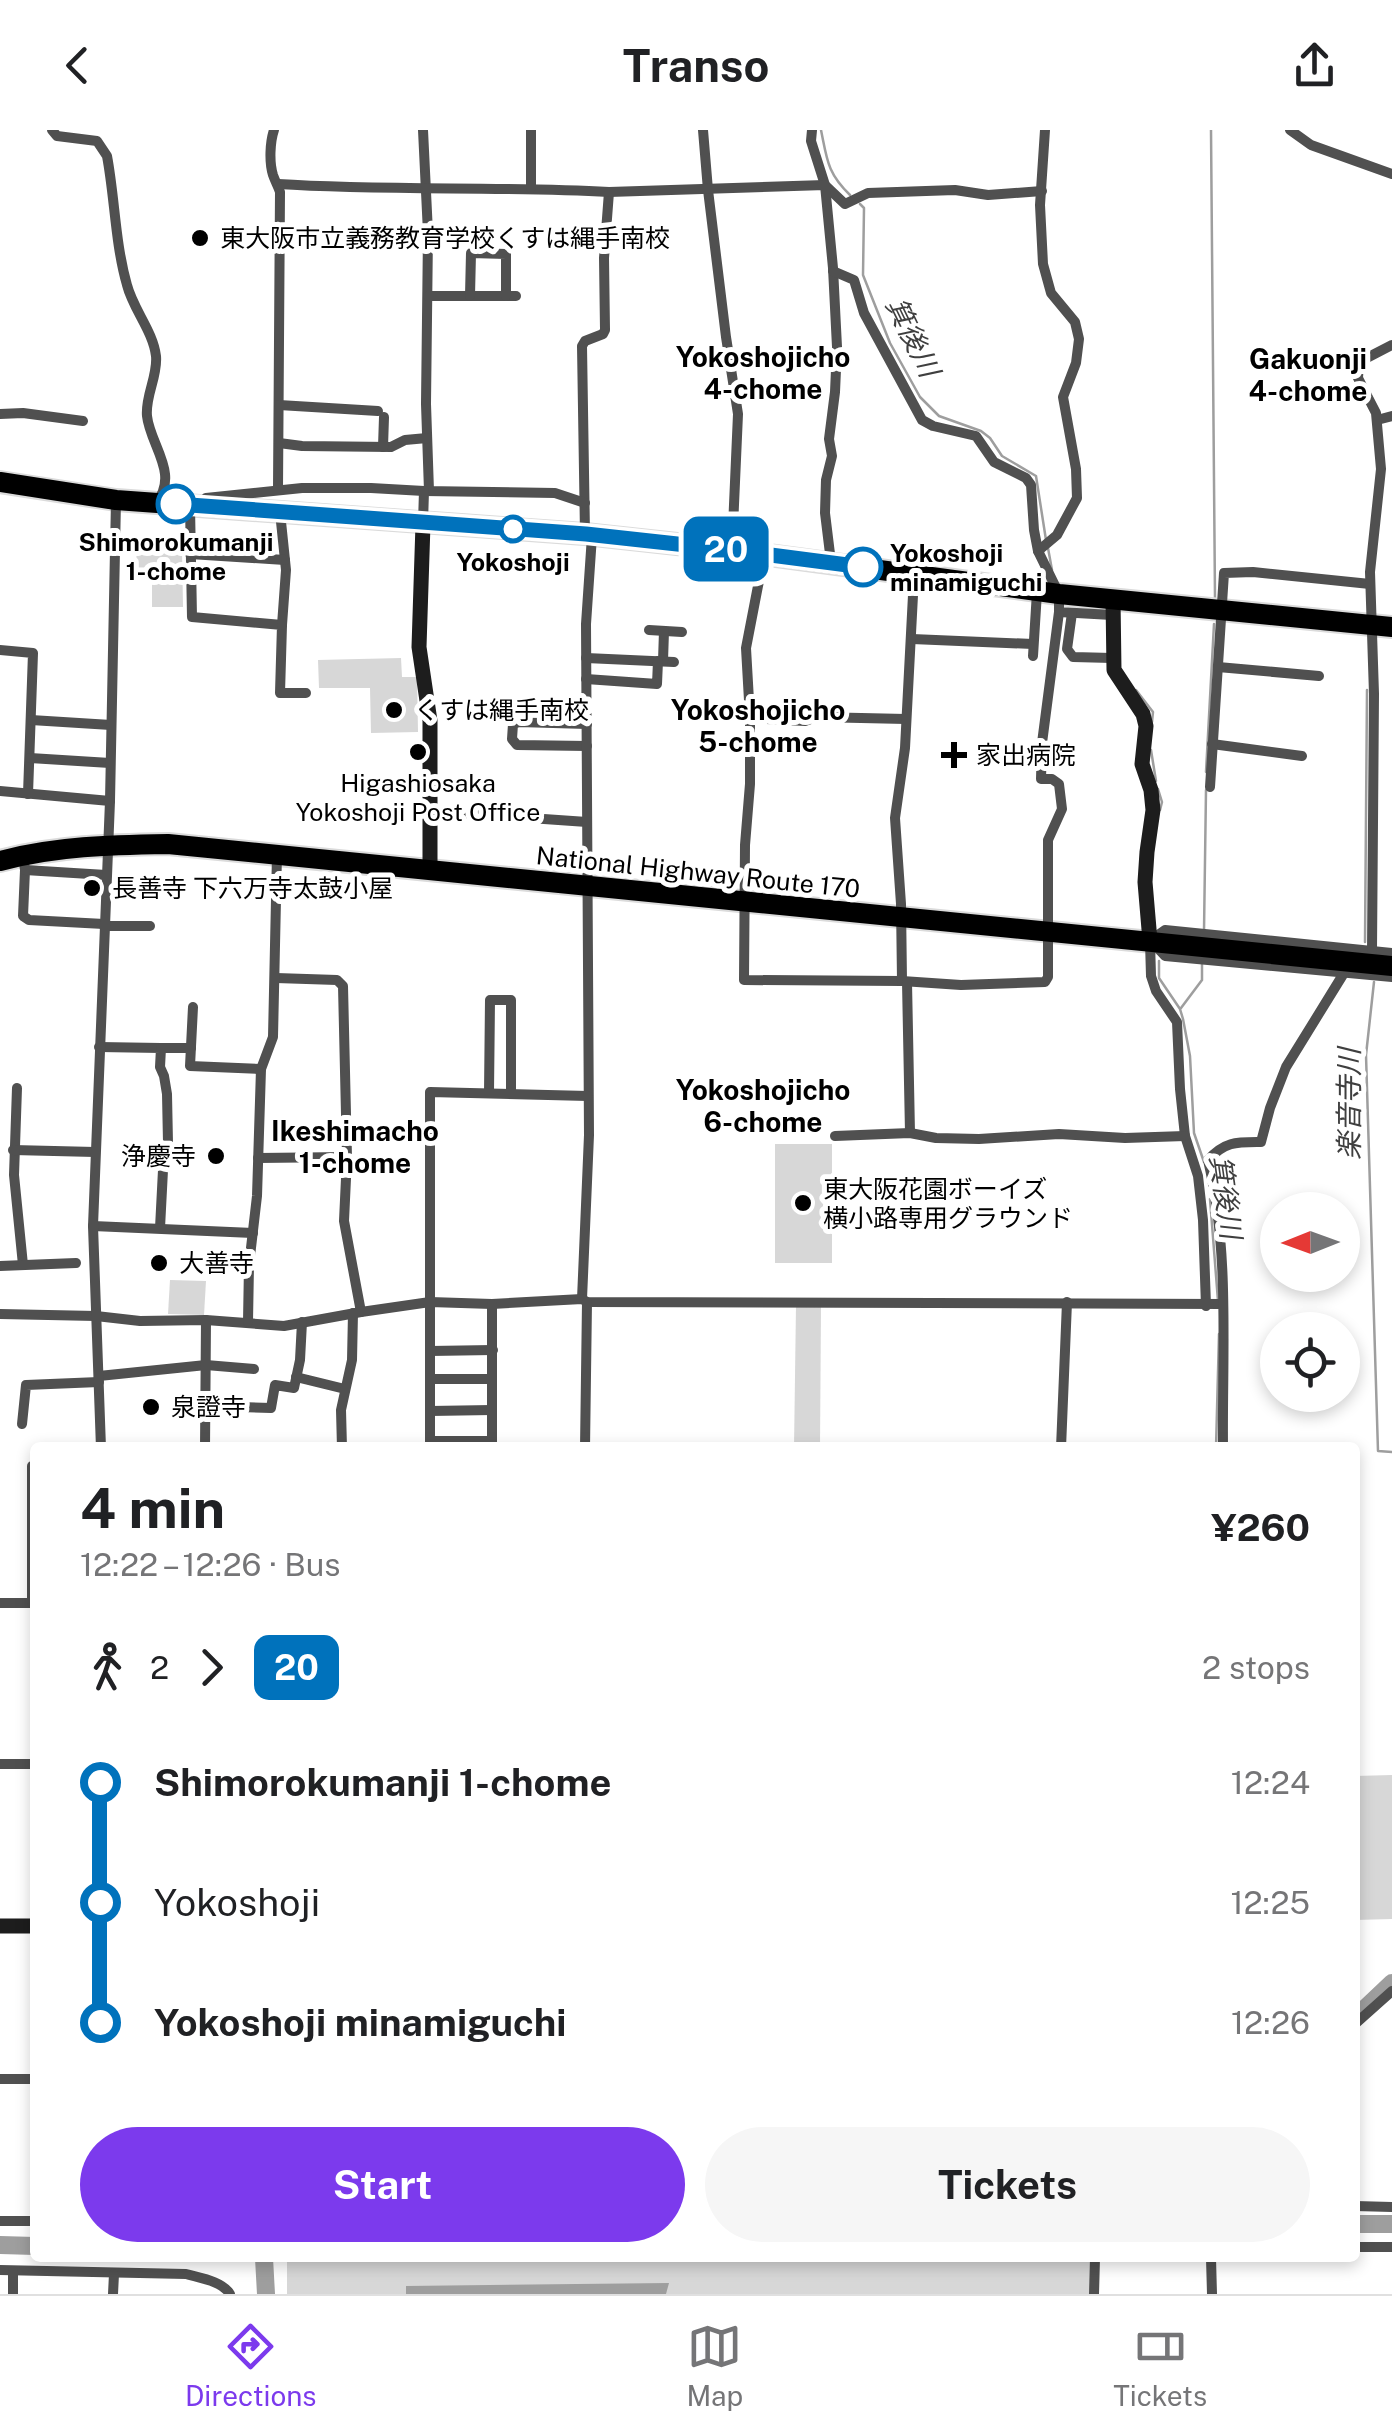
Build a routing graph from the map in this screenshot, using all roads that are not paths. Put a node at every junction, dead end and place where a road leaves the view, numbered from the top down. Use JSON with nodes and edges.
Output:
{"nodes":[{"id":1,"x":52,"y":130,"type":"edge"},
{"id":2,"x":274,"y":130,"type":"edge"},
{"id":3,"x":423,"y":130,"type":"edge"},
{"id":4,"x":531,"y":130,"type":"edge"},
{"id":5,"x":703,"y":130,"type":"edge"},
{"id":6,"x":812,"y":130,"type":"edge"},
{"id":7,"x":1045,"y":130,"type":"edge"},
{"id":8,"x":1290,"y":130,"type":"edge"},
{"id":9,"x":1392,"y":174,"type":"edge"},
{"id":10,"x":278,"y":184,"type":"junction"},
{"id":11,"x":824,"y":186,"type":"junction"},
{"id":12,"x":425,"y":188,"type":"junction"},
{"id":13,"x":531,"y":188,"type":"junction"},
{"id":14,"x":708,"y":190,"type":"junction"},
{"id":15,"x":1042,"y":191,"type":"junction"},
{"id":16,"x":609,"y":192,"type":"junction"},
{"id":17,"x":834,"y":271,"type":"junction"},
{"id":18,"x":428,"y":296,"type":"junction"},
{"id":19,"x":470,"y":296,"type":"junction"},
{"id":20,"x":1392,"y":345,"type":"edge"},
{"id":21,"x":279,"y":405,"type":"junction"},
{"id":22,"x":0,"y":414,"type":"edge"},
{"id":23,"x":1392,"y":416,"type":"edge"},
{"id":24,"x":1377,"y":420,"type":"junction"},
{"id":25,"x":83,"y":421,"type":"dead end"},
{"id":26,"x":426,"y":438,"type":"junction"},
{"id":27,"x":279,"y":443,"type":"junction"},
{"id":28,"x":383,"y":447,"type":"junction"},
{"id":29,"x":0,"y":482,"type":"edge"},
{"id":30,"x":427,"y":491,"type":"junction"},
{"id":31,"x":116,"y":500,"type":"junction"},
{"id":32,"x":279,"y":501,"type":"junction"},
{"id":33,"x":174,"y":504,"type":"junction"},
{"id":34,"x":585,"y":504,"type":"junction"},
{"id":35,"x":422,"y":524,"type":"junction"},
{"id":36,"x":589,"y":535,"type":"junction"},
{"id":37,"x":732,"y":550,"type":"junction"},
{"id":38,"x":1038,"y":551,"type":"junction"},
{"id":39,"x":190,"y":554,"type":"junction"},
{"id":40,"x":764,"y":554,"type":"junction"},
{"id":41,"x":285,"y":560,"type":"junction"},
{"id":42,"x":831,"y":563,"type":"junction"},
{"id":43,"x":914,"y":574,"type":"junction"},
{"id":44,"x":1370,"y":584,"type":"junction"},
{"id":45,"x":1036,"y":591,"type":"junction"},
{"id":46,"x":1059,"y":603,"type":"junction"},
{"id":47,"x":1112,"y":607,"type":"junction"},
{"id":48,"x":1222,"y":610,"type":"junction"},
{"id":49,"x":1072,"y":612,"type":"junction"},
{"id":50,"x":282,"y":625,"type":"junction"},
{"id":51,"x":1370,"y":625,"type":"junction"},
{"id":52,"x":1392,"y":628,"type":"edge"},
{"id":53,"x":649,"y":630,"type":"dead end"},
{"id":54,"x":664,"y":630,"type":"junction"},
{"id":55,"x":682,"y":632,"type":"dead end"},
{"id":56,"x":912,"y":638,"type":"junction"},
{"id":57,"x":0,"y":650,"type":"edge"},
{"id":58,"x":586,"y":658,"type":"junction"},
{"id":59,"x":1112,"y":658,"type":"junction"},
{"id":60,"x":665,"y":661,"type":"junction"},
{"id":61,"x":1218,"y":667,"type":"junction"},
{"id":62,"x":1319,"y":676,"type":"dead end"},
{"id":63,"x":586,"y":680,"type":"junction"},
{"id":64,"x":306,"y":692,"type":"dead end"},
{"id":65,"x":750,"y":718,"type":"junction"},
{"id":66,"x":906,"y":718,"type":"junction"},
{"id":67,"x":31,"y":720,"type":"junction"},
{"id":68,"x":587,"y":724,"type":"junction"},
{"id":69,"x":110,"y":725,"type":"junction"},
{"id":70,"x":1212,"y":744,"type":"junction"},
{"id":71,"x":586,"y":746,"type":"junction"},
{"id":72,"x":1302,"y":756,"type":"dead end"},
{"id":73,"x":30,"y":758,"type":"junction"},
{"id":74,"x":110,"y":763,"type":"junction"},
{"id":75,"x":1210,"y":787,"type":"dead end"},
{"id":76,"x":0,"y":791,"type":"edge"},
{"id":77,"x":28,"y":794,"type":"junction"},
{"id":78,"x":110,"y":801,"type":"junction"},
{"id":79,"x":431,"y":811,"type":"junction"},
{"id":80,"x":587,"y":822,"type":"junction"},
{"id":81,"x":107,"y":845,"type":"junction"},
{"id":82,"x":277,"y":854,"type":"junction"},
{"id":83,"x":0,"y":860,"type":"edge"},
{"id":84,"x":24,"y":862,"type":"junction"},
{"id":85,"x":430,"y":869,"type":"junction"},
{"id":86,"x":106,"y":875,"type":"junction"},
{"id":87,"x":587,"y":886,"type":"junction"},
{"id":88,"x":746,"y":902,"type":"junction"},
{"id":89,"x":902,"y":919,"type":"junction"},
{"id":90,"x":104,"y":924,"type":"junction"},
{"id":91,"x":150,"y":926,"type":"dead end"},
{"id":92,"x":1048,"y":932,"type":"junction"},
{"id":93,"x":1150,"y":940,"type":"junction"},
{"id":94,"x":1372,"y":951,"type":"junction"},
{"id":95,"x":1392,"y":953,"type":"edge"},
{"id":96,"x":1392,"y":966,"type":"edge"},
{"id":97,"x":1344,"y":973,"type":"junction"},
{"id":98,"x":276,"y":978,"type":"junction"},
{"id":99,"x":1392,"y":978,"type":"edge"},
{"id":100,"x":904,"y":981,"type":"junction"},
{"id":101,"x":193,"y":1007,"type":"dead end"},
{"id":102,"x":99,"y":1047,"type":"junction"},
{"id":103,"x":161,"y":1048,"type":"junction"},
{"id":104,"x":191,"y":1048,"type":"junction"},
{"id":105,"x":261,"y":1069,"type":"junction"},
{"id":106,"x":17,"y":1088,"type":"dead end"},
{"id":107,"x":488,"y":1093,"type":"junction"},
{"id":108,"x":511,"y":1094,"type":"junction"},
{"id":109,"x":588,"y":1096,"type":"junction"},
{"id":110,"x":910,"y":1133,"type":"junction"},
{"id":111,"x":835,"y":1136,"type":"dead end"},
{"id":112,"x":1185,"y":1136,"type":"junction"},
{"id":113,"x":14,"y":1150,"type":"junction"},
{"id":114,"x":95,"y":1152,"type":"junction"},
{"id":115,"x":347,"y":1157,"type":"junction"},
{"id":116,"x":258,"y":1158,"type":"junction"},
{"id":117,"x":0,"y":1174,"type":"edge"},
{"id":118,"x":14,"y":1175,"type":"junction"},
{"id":119,"x":93,"y":1226,"type":"junction"},
{"id":120,"x":160,"y":1228,"type":"junction"},
{"id":121,"x":253,"y":1233,"type":"junction"},
{"id":122,"x":76,"y":1263,"type":"dead end"},
{"id":123,"x":24,"y":1265,"type":"junction"},
{"id":124,"x":0,"y":1266,"type":"edge"},
{"id":125,"x":584,"y":1301,"type":"junction"},
{"id":126,"x":430,"y":1302,"type":"junction"},
{"id":127,"x":1066,"y":1302,"type":"junction"},
{"id":128,"x":492,"y":1304,"type":"junction"},
{"id":129,"x":1223,"y":1304,"type":"junction"},
{"id":130,"x":1206,"y":1306,"type":"junction"},
{"id":131,"x":357,"y":1312,"type":"junction"},
{"id":132,"x":0,"y":1314,"type":"edge"},
{"id":133,"x":96,"y":1316,"type":"junction"},
{"id":134,"x":206,"y":1320,"type":"junction"},
{"id":135,"x":248,"y":1322,"type":"junction"},
{"id":136,"x":302,"y":1322,"type":"junction"},
{"id":137,"x":493,"y":1350,"type":"junction"},
{"id":138,"x":430,"y":1351,"type":"junction"},
{"id":139,"x":206,"y":1365,"type":"junction"},
{"id":140,"x":254,"y":1368,"type":"dead end"},
{"id":141,"x":296,"y":1376,"type":"junction"},
{"id":142,"x":430,"y":1378,"type":"junction"},
{"id":143,"x":99,"y":1379,"type":"junction"},
{"id":144,"x":492,"y":1379,"type":"junction"},
{"id":145,"x":345,"y":1389,"type":"junction"},
{"id":146,"x":206,"y":1406,"type":"junction"},
{"id":147,"x":492,"y":1410,"type":"junction"},
{"id":148,"x":430,"y":1411,"type":"junction"},
{"id":149,"x":22,"y":1424,"type":"dead end"},
{"id":150,"x":102,"y":1442,"type":"edge"},
{"id":151,"x":205,"y":1442,"type":"edge"},
{"id":152,"x":342,"y":1442,"type":"edge"},
{"id":153,"x":430,"y":1442,"type":"edge"},
{"id":154,"x":492,"y":1442,"type":"edge"},
{"id":155,"x":585,"y":1442,"type":"edge"},
{"id":156,"x":1061,"y":1442,"type":"edge"},
{"id":157,"x":1223,"y":1442,"type":"edge"},
{"id":158,"x":0,"y":1602,"type":"edge"},
{"id":159,"x":30,"y":1602,"type":"edge"},
{"id":160,"x":0,"y":1764,"type":"edge"},
{"id":161,"x":30,"y":1764,"type":"edge"},
{"id":162,"x":0,"y":1926,"type":"edge"},
{"id":163,"x":30,"y":1926,"type":"edge"},
{"id":164,"x":1392,"y":1991,"type":"edge"},
{"id":165,"x":1360,"y":2020,"type":"edge"},
{"id":166,"x":0,"y":2079,"type":"edge"},
{"id":167,"x":30,"y":2079,"type":"edge"},
{"id":168,"x":1360,"y":2206,"type":"edge"},
{"id":169,"x":1392,"y":2206,"type":"edge"},
{"id":170,"x":0,"y":2220,"type":"edge"},
{"id":171,"x":30,"y":2221,"type":"edge"},
{"id":172,"x":1360,"y":2247,"type":"edge"},
{"id":173,"x":1392,"y":2247,"type":"edge"},
{"id":174,"x":147,"y":2262,"type":"edge"},
{"id":175,"x":1095,"y":2262,"type":"edge"},
{"id":176,"x":1212,"y":2262,"type":"edge"},
{"id":177,"x":6,"y":2271,"type":"edge"},
{"id":178,"x":147,"y":2273,"type":"junction"},
{"id":179,"x":114,"y":2274,"type":"junction"},
{"id":180,"x":13,"y":2294,"type":"edge"},
{"id":181,"x":113,"y":2294,"type":"edge"},
{"id":182,"x":230,"y":2294,"type":"edge"},
{"id":183,"x":1094,"y":2294,"type":"edge"},
{"id":184,"x":1212,"y":2294,"type":"edge"}],
"edges":[{"from":1,"to":33,"type":"street"},
{"from":2,"to":10,"type":"street"},
{"from":3,"to":12,"type":"street"},
{"from":4,"to":13,"type":"street"},
{"from":5,"to":14,"type":"street"},
{"from":6,"to":11,"type":"street"},
{"from":7,"to":15,"type":"street"},
{"from":8,"to":9,"type":"street"},
{"from":10,"to":12,"type":"street"},
{"from":10,"to":21,"type":"street"},
{"from":11,"to":14,"type":"street"},
{"from":11,"to":15,"type":"street"},
{"from":11,"to":17,"type":"street"},
{"from":12,"to":13,"type":"street"},
{"from":12,"to":18,"type":"street"},
{"from":13,"to":16,"type":"street"},
{"from":14,"to":16,"type":"street"},
{"from":14,"to":37,"type":"street"},
{"from":15,"to":38,"type":"street"},
{"from":16,"to":34,"type":"street"},
{"from":17,"to":38,"type":"street"},
{"from":17,"to":42,"type":"street"},
{"from":18,"to":19,"type":"street"},
{"from":18,"to":26,"type":"street"},
{"from":19,"to":19,"type":"street"},
{"from":20,"to":24,"type":"street"},
{"from":21,"to":27,"type":"street"},
{"from":21,"to":28,"type":"street"},
{"from":22,"to":25,"type":"street"},
{"from":23,"to":24,"type":"street"},
{"from":24,"to":44,"type":"street"},
{"from":26,"to":28,"type":"street"},
{"from":26,"to":30,"type":"street"},
{"from":27,"to":28,"type":"street"},
{"from":27,"to":32,"type":"street"},
{"from":29,"to":31,"type":"highway"},
{"from":30,"to":32,"type":"street"},
{"from":30,"to":34,"type":"street"},
{"from":30,"to":35,"type":"street"},
{"from":31,"to":33,"type":"highway"},
{"from":31,"to":69,"type":"street"},
{"from":32,"to":33,"type":"highway"},
{"from":32,"to":35,"type":"highway"},
{"from":32,"to":41,"type":"street"},
{"from":33,"to":39,"type":"street"},
{"from":34,"to":36,"type":"street"},
{"from":35,"to":36,"type":"highway"},
{"from":35,"to":79,"type":"street"},
{"from":36,"to":37,"type":"highway"},
{"from":36,"to":58,"type":"street"},
{"from":37,"to":40,"type":"highway"},
{"from":38,"to":46,"type":"street"},
{"from":39,"to":41,"type":"street"},
{"from":39,"to":50,"type":"street"},
{"from":40,"to":42,"type":"highway"},
{"from":40,"to":65,"type":"street"},
{"from":41,"to":50,"type":"street"},
{"from":42,"to":43,"type":"highway"},
{"from":43,"to":45,"type":"highway"},
{"from":43,"to":56,"type":"street"},
{"from":44,"to":48,"type":"street"},
{"from":44,"to":51,"type":"street"},
{"from":45,"to":46,"type":"highway"},
{"from":45,"to":56,"type":"street"},
{"from":46,"to":47,"type":"highway"},
{"from":46,"to":49,"type":"street"},
{"from":46,"to":92,"type":"street"},
{"from":47,"to":48,"type":"highway"},
{"from":47,"to":49,"type":"street"},
{"from":47,"to":59,"type":"street"},
{"from":48,"to":51,"type":"highway"},
{"from":48,"to":61,"type":"street"},
{"from":49,"to":59,"type":"street"},
{"from":50,"to":64,"type":"street"},
{"from":51,"to":52,"type":"highway"},
{"from":51,"to":94,"type":"street"},
{"from":53,"to":54,"type":"street"},
{"from":54,"to":55,"type":"street"},
{"from":54,"to":60,"type":"street"},
{"from":56,"to":66,"type":"street"},
{"from":57,"to":67,"type":"street"},
{"from":58,"to":60,"type":"street"},
{"from":58,"to":63,"type":"street"},
{"from":59,"to":93,"type":"street"},
{"from":60,"to":63,"type":"street"},
{"from":61,"to":62,"type":"street"},
{"from":61,"to":70,"type":"street"},
{"from":63,"to":68,"type":"street"},
{"from":65,"to":66,"type":"street"},
{"from":65,"to":88,"type":"street"},
{"from":66,"to":89,"type":"street"},
{"from":67,"to":69,"type":"street"},
{"from":67,"to":73,"type":"street"},
{"from":68,"to":71,"type":"street"},
{"from":68,"to":71,"type":"street"},
{"from":69,"to":74,"type":"street"},
{"from":70,"to":72,"type":"street"},
{"from":70,"to":75,"type":"street"},
{"from":71,"to":80,"type":"street"},
{"from":73,"to":74,"type":"street"},
{"from":73,"to":77,"type":"street"},
{"from":74,"to":78,"type":"street"},
{"from":76,"to":77,"type":"street"},
{"from":77,"to":78,"type":"street"},
{"from":78,"to":81,"type":"street"},
{"from":79,"to":80,"type":"street"},
{"from":79,"to":85,"type":"street"},
{"from":80,"to":87,"type":"street"},
{"from":81,"to":82,"type":"highway","name":"National Highway Route 170"},
{"from":81,"to":84,"type":"highway","name":"National Highway Route 170"},
{"from":81,"to":86,"type":"street"},
{"from":82,"to":85,"type":"highway","name":"National Highway Route 170"},
{"from":82,"to":98,"type":"street"},
{"from":83,"to":84,"type":"highway","name":"National Highway Route 170"},
{"from":84,"to":86,"type":"street"},
{"from":84,"to":90,"type":"street"},
{"from":85,"to":87,"type":"highway","name":"National Highway Route 170"},
{"from":86,"to":90,"type":"street"},
{"from":87,"to":88,"type":"highway","name":"National Highway Route 170"},
{"from":87,"to":109,"type":"street"},
{"from":88,"to":89,"type":"highway","name":"National Highway Route 170"},
{"from":88,"to":100,"type":"street"},
{"from":89,"to":92,"type":"highway","name":"National Highway Route 170"},
{"from":89,"to":100,"type":"street"},
{"from":90,"to":91,"type":"street"},
{"from":90,"to":102,"type":"street"},
{"from":92,"to":93,"type":"highway","name":"National Highway Route 170"},
{"from":92,"to":100,"type":"street"},
{"from":93,"to":94,"type":"street"},
{"from":93,"to":96,"type":"highway","name":"National Highway Route 170"},
{"from":93,"to":97,"type":"street"},
{"from":93,"to":112,"type":"street"},
{"from":94,"to":95,"type":"street"},
{"from":97,"to":99,"type":"street"},
{"from":97,"to":129,"type":"street"},
{"from":98,"to":105,"type":"street"},
{"from":98,"to":115,"type":"street"},
{"from":100,"to":110,"type":"street"},
{"from":101,"to":104,"type":"street"},
{"from":102,"to":103,"type":"street"},
{"from":102,"to":114,"type":"street"},
{"from":103,"to":104,"type":"street"},
{"from":103,"to":120,"type":"street"},
{"from":104,"to":105,"type":"street"},
{"from":105,"to":116,"type":"street"},
{"from":106,"to":113,"type":"street"},
{"from":107,"to":108,"type":"street"},
{"from":107,"to":108,"type":"street"},
{"from":107,"to":126,"type":"street"},
{"from":108,"to":109,"type":"street"},
{"from":109,"to":125,"type":"street"},
{"from":110,"to":111,"type":"street"},
{"from":110,"to":112,"type":"street"},
{"from":112,"to":130,"type":"street"},
{"from":113,"to":114,"type":"street"},
{"from":113,"to":118,"type":"street"},
{"from":114,"to":119,"type":"street"},
{"from":115,"to":116,"type":"street"},
{"from":115,"to":131,"type":"street"},
{"from":116,"to":121,"type":"street"},
{"from":117,"to":118,"type":"street"},
{"from":118,"to":123,"type":"street"},
{"from":119,"to":120,"type":"street"},
{"from":119,"to":133,"type":"street"},
{"from":120,"to":121,"type":"street"},
{"from":121,"to":135,"type":"street"},
{"from":122,"to":123,"type":"street"},
{"from":123,"to":124,"type":"street"},
{"from":125,"to":127,"type":"street"},
{"from":125,"to":128,"type":"street"},
{"from":125,"to":155,"type":"street"},
{"from":126,"to":128,"type":"street"},
{"from":126,"to":131,"type":"street"},
{"from":126,"to":138,"type":"street"},
{"from":127,"to":130,"type":"street"},
{"from":127,"to":156,"type":"street"},
{"from":128,"to":137,"type":"street"},
{"from":129,"to":130,"type":"street"},
{"from":129,"to":157,"type":"street"},
{"from":131,"to":136,"type":"street"},
{"from":131,"to":145,"type":"street"},
{"from":132,"to":133,"type":"street"},
{"from":133,"to":134,"type":"street"},
{"from":133,"to":143,"type":"street"},
{"from":134,"to":135,"type":"street"},
{"from":134,"to":139,"type":"street"},
{"from":135,"to":136,"type":"street"},
{"from":136,"to":141,"type":"street"},
{"from":137,"to":138,"type":"street"},
{"from":137,"to":144,"type":"street"},
{"from":138,"to":142,"type":"street"},
{"from":139,"to":140,"type":"street"},
{"from":139,"to":143,"type":"street"},
{"from":139,"to":146,"type":"street"},
{"from":141,"to":145,"type":"street"},
{"from":141,"to":146,"type":"street"},
{"from":142,"to":144,"type":"street"},
{"from":142,"to":148,"type":"street"},
{"from":143,"to":149,"type":"street"},
{"from":143,"to":150,"type":"street"},
{"from":144,"to":147,"type":"street"},
{"from":145,"to":152,"type":"street"},
{"from":146,"to":151,"type":"street"},
{"from":147,"to":148,"type":"street"},
{"from":147,"to":154,"type":"street"},
{"from":148,"to":153,"type":"street"},
{"from":158,"to":159,"type":"street"},
{"from":160,"to":161,"type":"street"},
{"from":162,"to":163,"type":"street"},
{"from":164,"to":165,"type":"street"},
{"from":166,"to":167,"type":"street"},
{"from":168,"to":169,"type":"street"},
{"from":170,"to":171,"type":"street"},
{"from":172,"to":173,"type":"street"},
{"from":174,"to":178,"type":"street"},
{"from":175,"to":183,"type":"street"},
{"from":176,"to":184,"type":"street"},
{"from":177,"to":179,"type":"street"},
{"from":177,"to":180,"type":"street"},
{"from":178,"to":179,"type":"street"},
{"from":178,"to":182,"type":"street"},
{"from":179,"to":181,"type":"street"}]}
